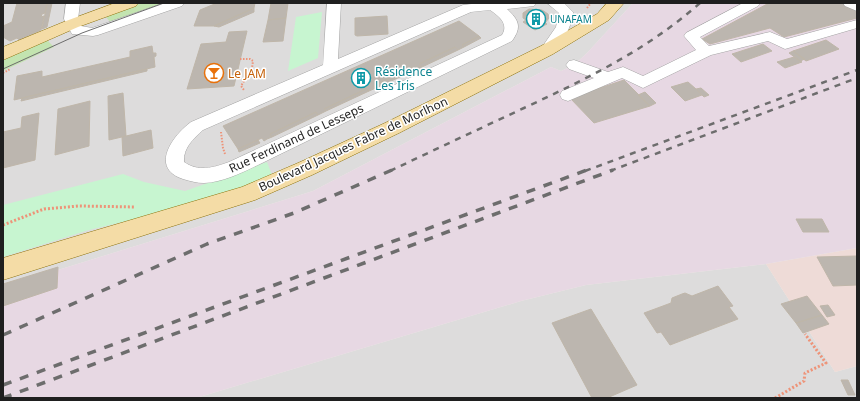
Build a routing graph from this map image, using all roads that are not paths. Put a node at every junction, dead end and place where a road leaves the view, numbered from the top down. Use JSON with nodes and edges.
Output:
{"nodes":[{"id":1,"x":74,"y":3,"type":"edge"},
{"id":2,"x":130,"y":3,"type":"edge"},
{"id":3,"x":177,"y":3,"type":"edge"},
{"id":4,"x":334,"y":3,"type":"edge"},
{"id":5,"x":529,"y":3,"type":"edge"},
{"id":6,"x":554,"y":3,"type":"edge"},
{"id":7,"x":616,"y":3,"type":"edge"},
{"id":8,"x":753,"y":3,"type":"edge"},
{"id":9,"x":850,"y":3,"type":"edge"},
{"id":10,"x":493,"y":6,"type":"junction"},
{"id":11,"x":857,"y":7,"type":"edge"},
{"id":12,"x":72,"y":24,"type":"junction"},
{"id":13,"x":857,"y":24,"type":"edge"},
{"id":14,"x":547,"y":50,"type":"junction"},
{"id":15,"x":706,"y":51,"type":"junction"},
{"id":16,"x":3,"y":54,"type":"edge"},
{"id":17,"x":574,"y":65,"type":"dead end"},
{"id":18,"x":330,"y":68,"type":"junction"},
{"id":19,"x":609,"y":78,"type":"junction"},
{"id":20,"x":568,"y":96,"type":"dead end"},
{"id":21,"x":3,"y":269,"type":"edge"}],
"edges":[{"from":1,"to":12,"type":"street"},
{"from":2,"to":12,"type":"main road"},
{"from":3,"to":12,"type":"street"},
{"from":4,"to":18,"type":"street"},
{"from":5,"to":10,"type":"street","name":"Rue Ferdinand de Lesseps"},
{"from":6,"to":14,"type":"street"},
{"from":7,"to":14,"type":"main road","name":"Boulevard Jacques Fabre de Morlhon"},
{"from":8,"to":15,"type":"street"},
{"from":9,"to":11,"type":"street"},
{"from":10,"to":18,"type":"street","name":"Rue Ferdinand de Lesseps"},
{"from":10,"to":18,"type":"street","name":"Rue Ferdinand de Lesseps"},
{"from":12,"to":16,"type":"main road"},
{"from":13,"to":15,"type":"street"},
{"from":14,"to":21,"type":"main road","name":"Boulevard Jacques Fabre de Morlhon"},
{"from":15,"to":19,"type":"street"},
{"from":17,"to":19,"type":"street"},
{"from":19,"to":20,"type":"street"}]}
